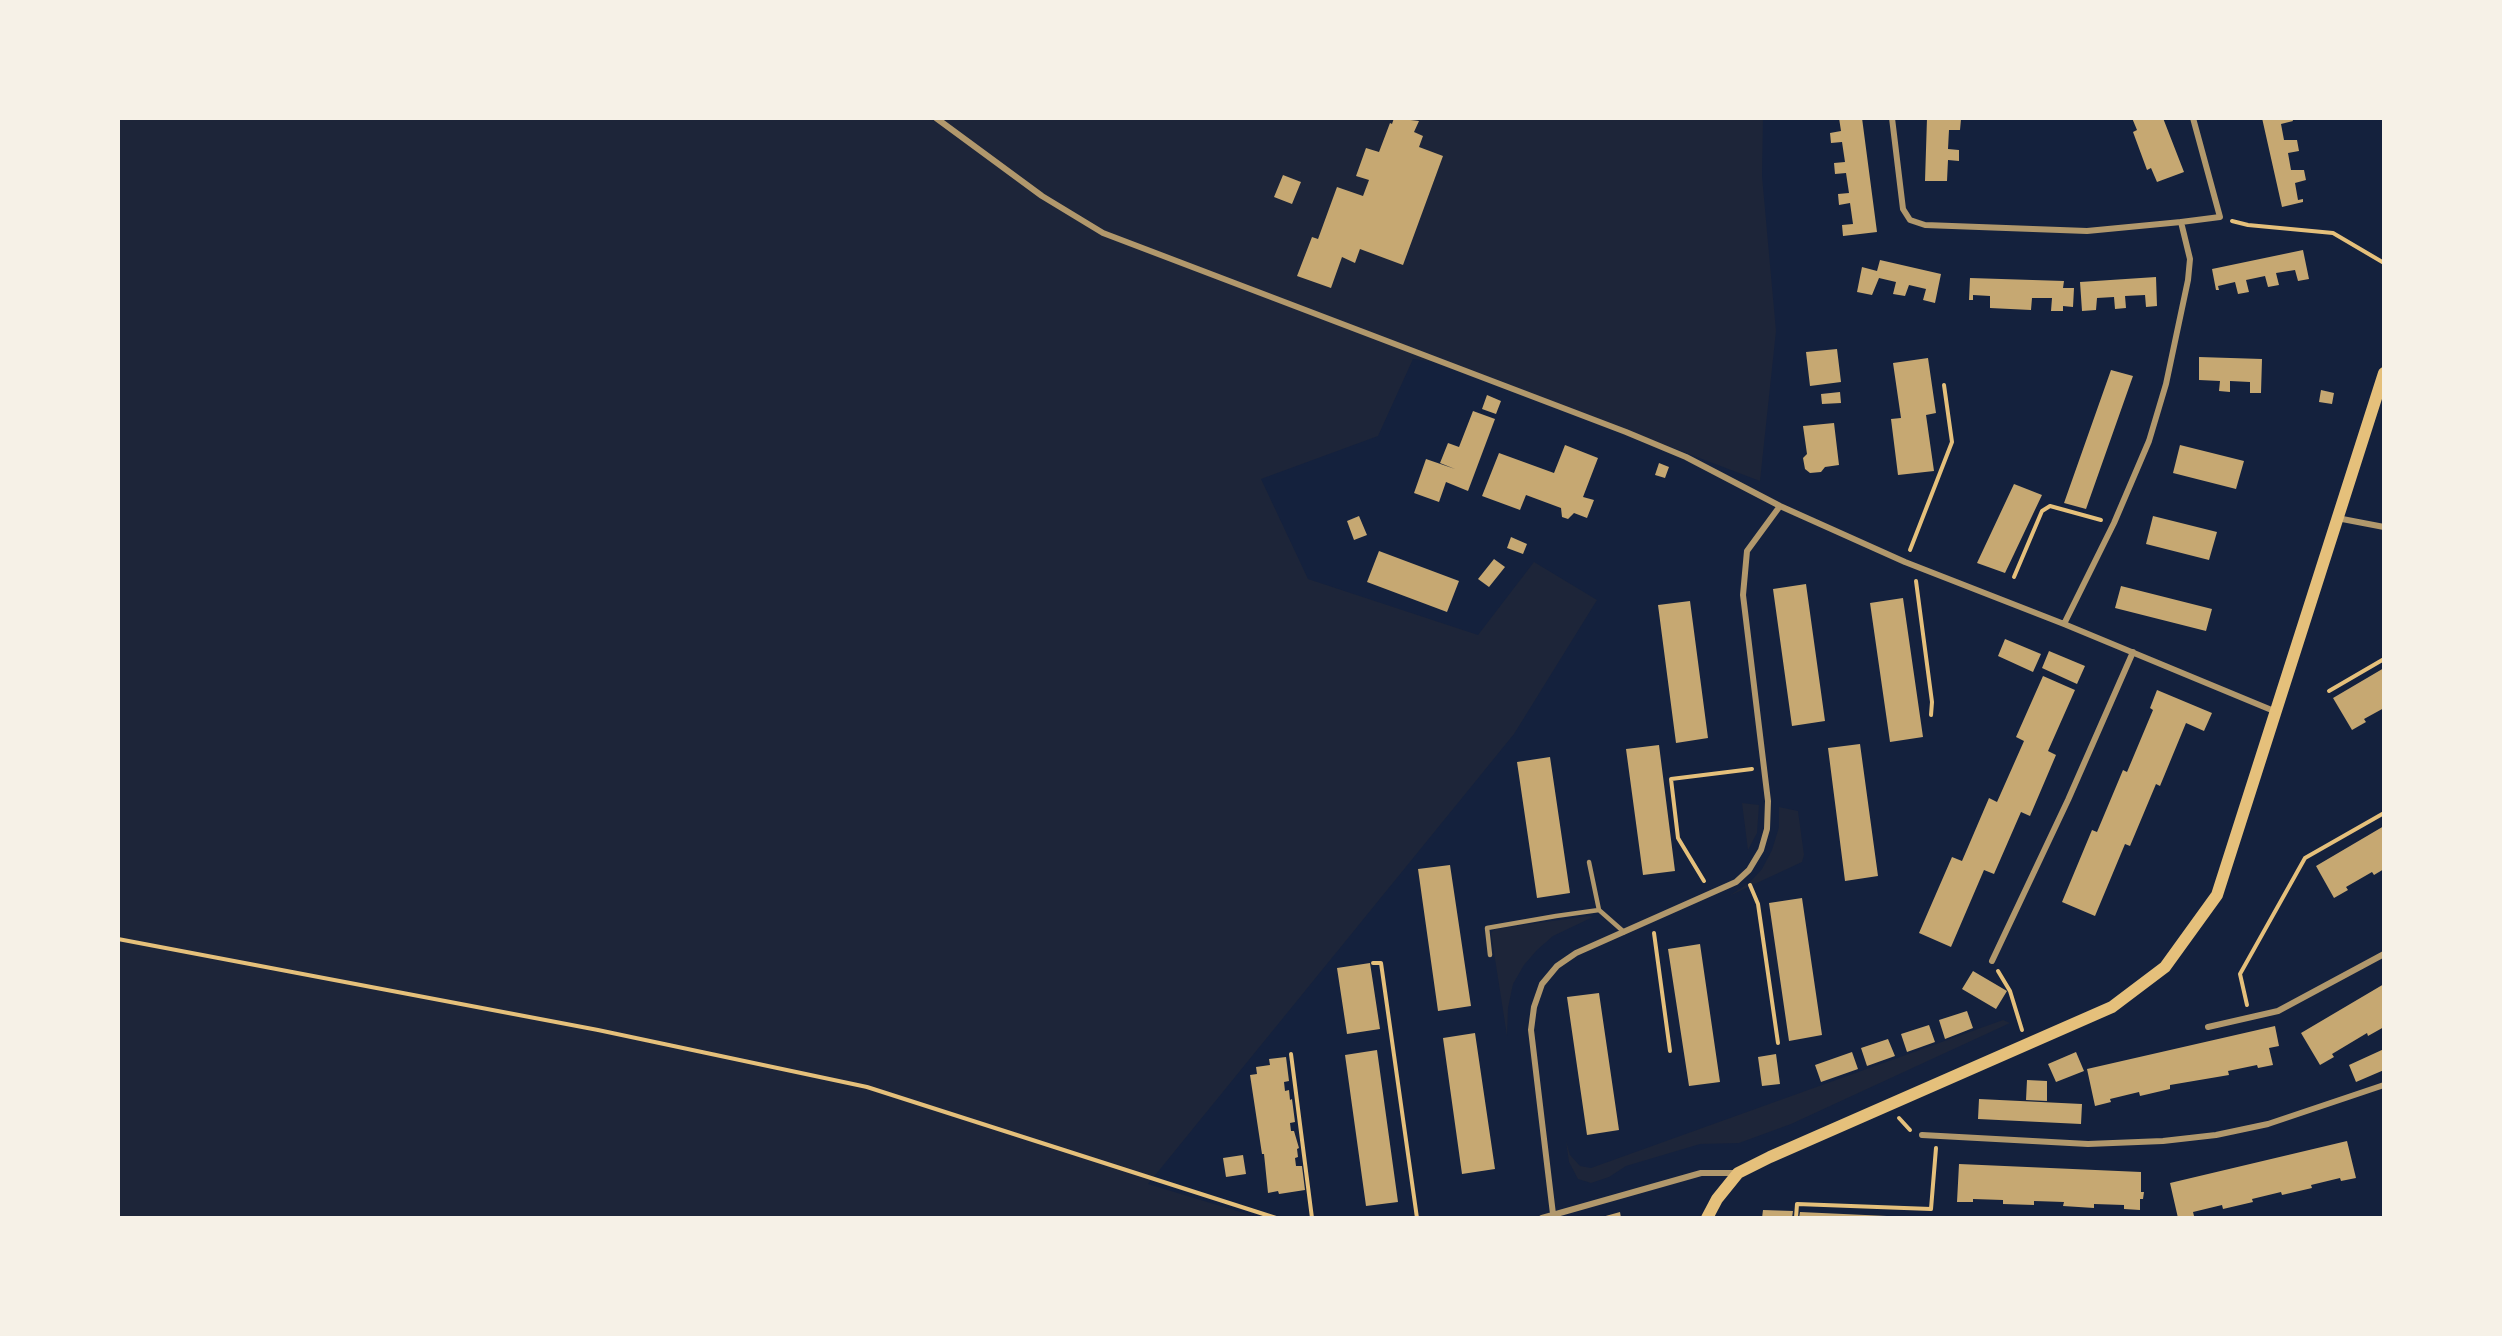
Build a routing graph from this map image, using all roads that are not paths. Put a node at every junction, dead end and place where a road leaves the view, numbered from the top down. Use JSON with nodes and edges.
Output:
{"nodes":[{"id":1,"x":936,"y":118,"type":"edge"},
{"id":2,"x":1892,"y":118,"type":"edge"},
{"id":3,"x":2193,"y":118,"type":"edge"},
{"id":4,"x":2181,"y":222,"type":"junction"},
{"id":5,"x":2384,"y":373,"type":"edge"},
{"id":6,"x":1780,"y":506,"type":"junction"},
{"id":7,"x":2336,"y":518,"type":"junction"},
{"id":8,"x":2384,"y":527,"type":"edge"},
{"id":9,"x":2064,"y":624,"type":"junction"},
{"id":10,"x":2133,"y":652,"type":"junction"},
{"id":11,"x":2274,"y":711,"type":"junction"},
{"id":12,"x":1589,"y":862,"type":"dead end"},
{"id":13,"x":1599,"y":910,"type":"junction"},
{"id":14,"x":1624,"y":932,"type":"junction"},
{"id":15,"x":2384,"y":954,"type":"edge"},
{"id":16,"x":1490,"y":955,"type":"dead end"},
{"id":17,"x":1992,"y":961,"type":"road end"},
{"id":18,"x":2208,"y":1027,"type":"dead end"},
{"id":19,"x":2384,"y":1085,"type":"edge"},
{"id":20,"x":1922,"y":1135,"type":"road end"},
{"id":21,"x":1738,"y":1173,"type":"junction"},
{"id":22,"x":1553,"y":1214,"type":"junction"},
{"id":23,"x":1542,"y":1218,"type":"edge"},
{"id":24,"x":1707,"y":1218,"type":"edge"}],
"edges":[{"from":1,"to":6,"type":"street"},
{"from":2,"to":4,"type":"street"},
{"from":3,"to":4,"type":"street"},
{"from":4,"to":9,"type":"street"},
{"from":5,"to":7,"type":"main road"},
{"from":6,"to":9,"type":"street"},
{"from":6,"to":14,"type":"street"},
{"from":7,"to":8,"type":"street"},
{"from":7,"to":11,"type":"main road"},
{"from":9,"to":10,"type":"street"},
{"from":10,"to":11,"type":"street"},
{"from":10,"to":17,"type":"street"},
{"from":11,"to":21,"type":"main road"},
{"from":12,"to":13,"type":"lane"},
{"from":13,"to":14,"type":"lane"},
{"from":13,"to":16,"type":"lane"},
{"from":14,"to":22,"type":"street"},
{"from":15,"to":18,"type":"street"},
{"from":19,"to":20,"type":"street"},
{"from":21,"to":22,"type":"street"},
{"from":21,"to":24,"type":"main road"},
{"from":22,"to":23,"type":"street"}]}
